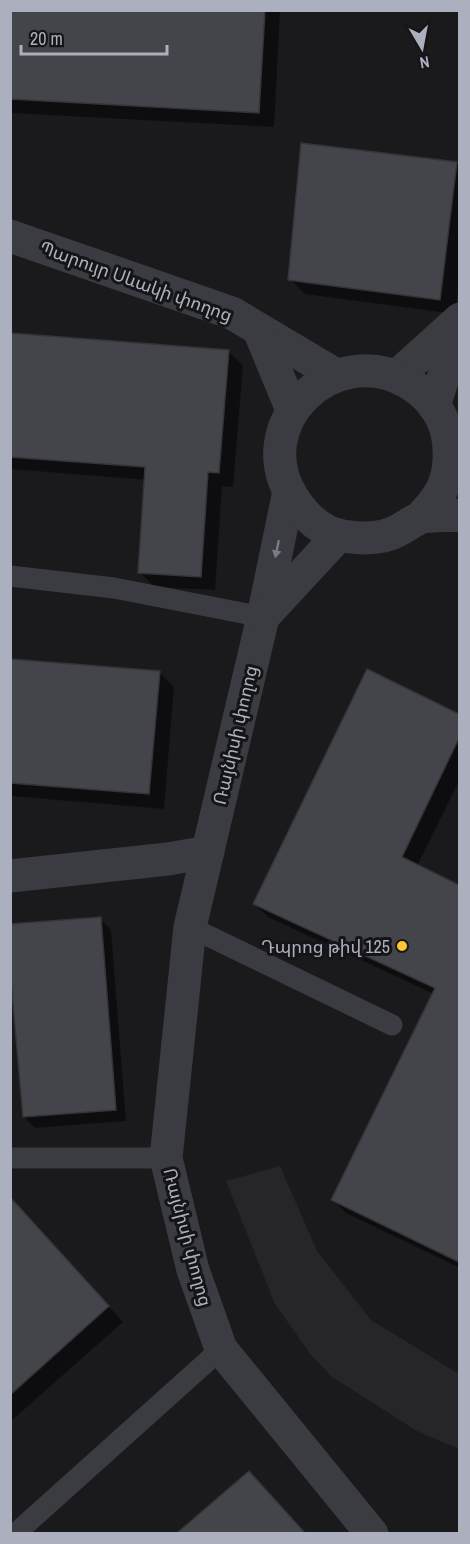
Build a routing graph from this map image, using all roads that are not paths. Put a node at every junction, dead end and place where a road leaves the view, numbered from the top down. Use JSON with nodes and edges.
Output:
{"nodes":[{"id":1,"x":10,"y":236,"type":"edge"},
{"id":2,"x":459,"y":319,"type":"edge"},
{"id":3,"x":459,"y":326,"type":"edge"},
{"id":4,"x":259,"y":330,"type":"junction"},
{"id":5,"x":336,"y":375,"type":"junction"},
{"id":6,"x":397,"y":376,"type":"junction"},
{"id":7,"x":434,"y":406,"type":"junction"},
{"id":8,"x":292,"y":410,"type":"junction"},
{"id":9,"x":454,"y":439,"type":"edge"},
{"id":10,"x":289,"y":491,"type":"junction"},
{"id":11,"x":459,"y":516,"type":"edge"},
{"id":12,"x":421,"y":517,"type":"junction"},
{"id":13,"x":339,"y":535,"type":"junction"},
{"id":14,"x":10,"y":576,"type":"edge"},
{"id":15,"x":263,"y":617,"type":"junction"},
{"id":16,"x":208,"y":852,"type":"junction"},
{"id":17,"x":10,"y":876,"type":"edge"},
{"id":18,"x":190,"y":927,"type":"junction"},
{"id":19,"x":392,"y":1025,"type":"dead end"},
{"id":20,"x":10,"y":1158,"type":"edge"},
{"id":21,"x":166,"y":1158,"type":"junction"},
{"id":22,"x":221,"y":1349,"type":"junction"},
{"id":23,"x":15,"y":1533,"type":"edge"},
{"id":24,"x":372,"y":1533,"type":"edge"}],
"edges":[{"from":1,"to":4,"type":"street","name":"Պարույր Սևակի փողոց"},
{"from":2,"to":6,"type":"street"},
{"from":3,"to":7,"type":"street"},
{"from":4,"to":5,"type":"street","name":"Պարույր Սևակի փողոց"},
{"from":4,"to":8,"type":"street"},
{"from":5,"to":6,"type":"street"},
{"from":5,"to":8,"type":"street"},
{"from":6,"to":7,"type":"street"},
{"from":7,"to":9,"type":"street"},
{"from":8,"to":10,"type":"street"},
{"from":9,"to":12,"type":"street"},
{"from":10,"to":13,"type":"street"},
{"from":10,"to":15,"type":"street","name":"Ռայնիսի փողոց","one_way":true},
{"from":11,"to":12,"type":"street"},
{"from":12,"to":13,"type":"street"},
{"from":13,"to":15,"type":"street"},
{"from":14,"to":15,"type":"lane"},
{"from":15,"to":16,"type":"street","name":"Ռայնիսի փողոց"},
{"from":16,"to":17,"type":"street"},
{"from":16,"to":18,"type":"street","name":"Ռայնիսի փողոց"},
{"from":18,"to":19,"type":"lane"},
{"from":18,"to":21,"type":"street","name":"Ռայնիսի փողոց"},
{"from":20,"to":21,"type":"lane"},
{"from":21,"to":22,"type":"street","name":"Ռայնիսի փողոց"},
{"from":22,"to":23,"type":"lane"},
{"from":22,"to":24,"type":"street","name":"Ռայնիսի փողոց"}]}
